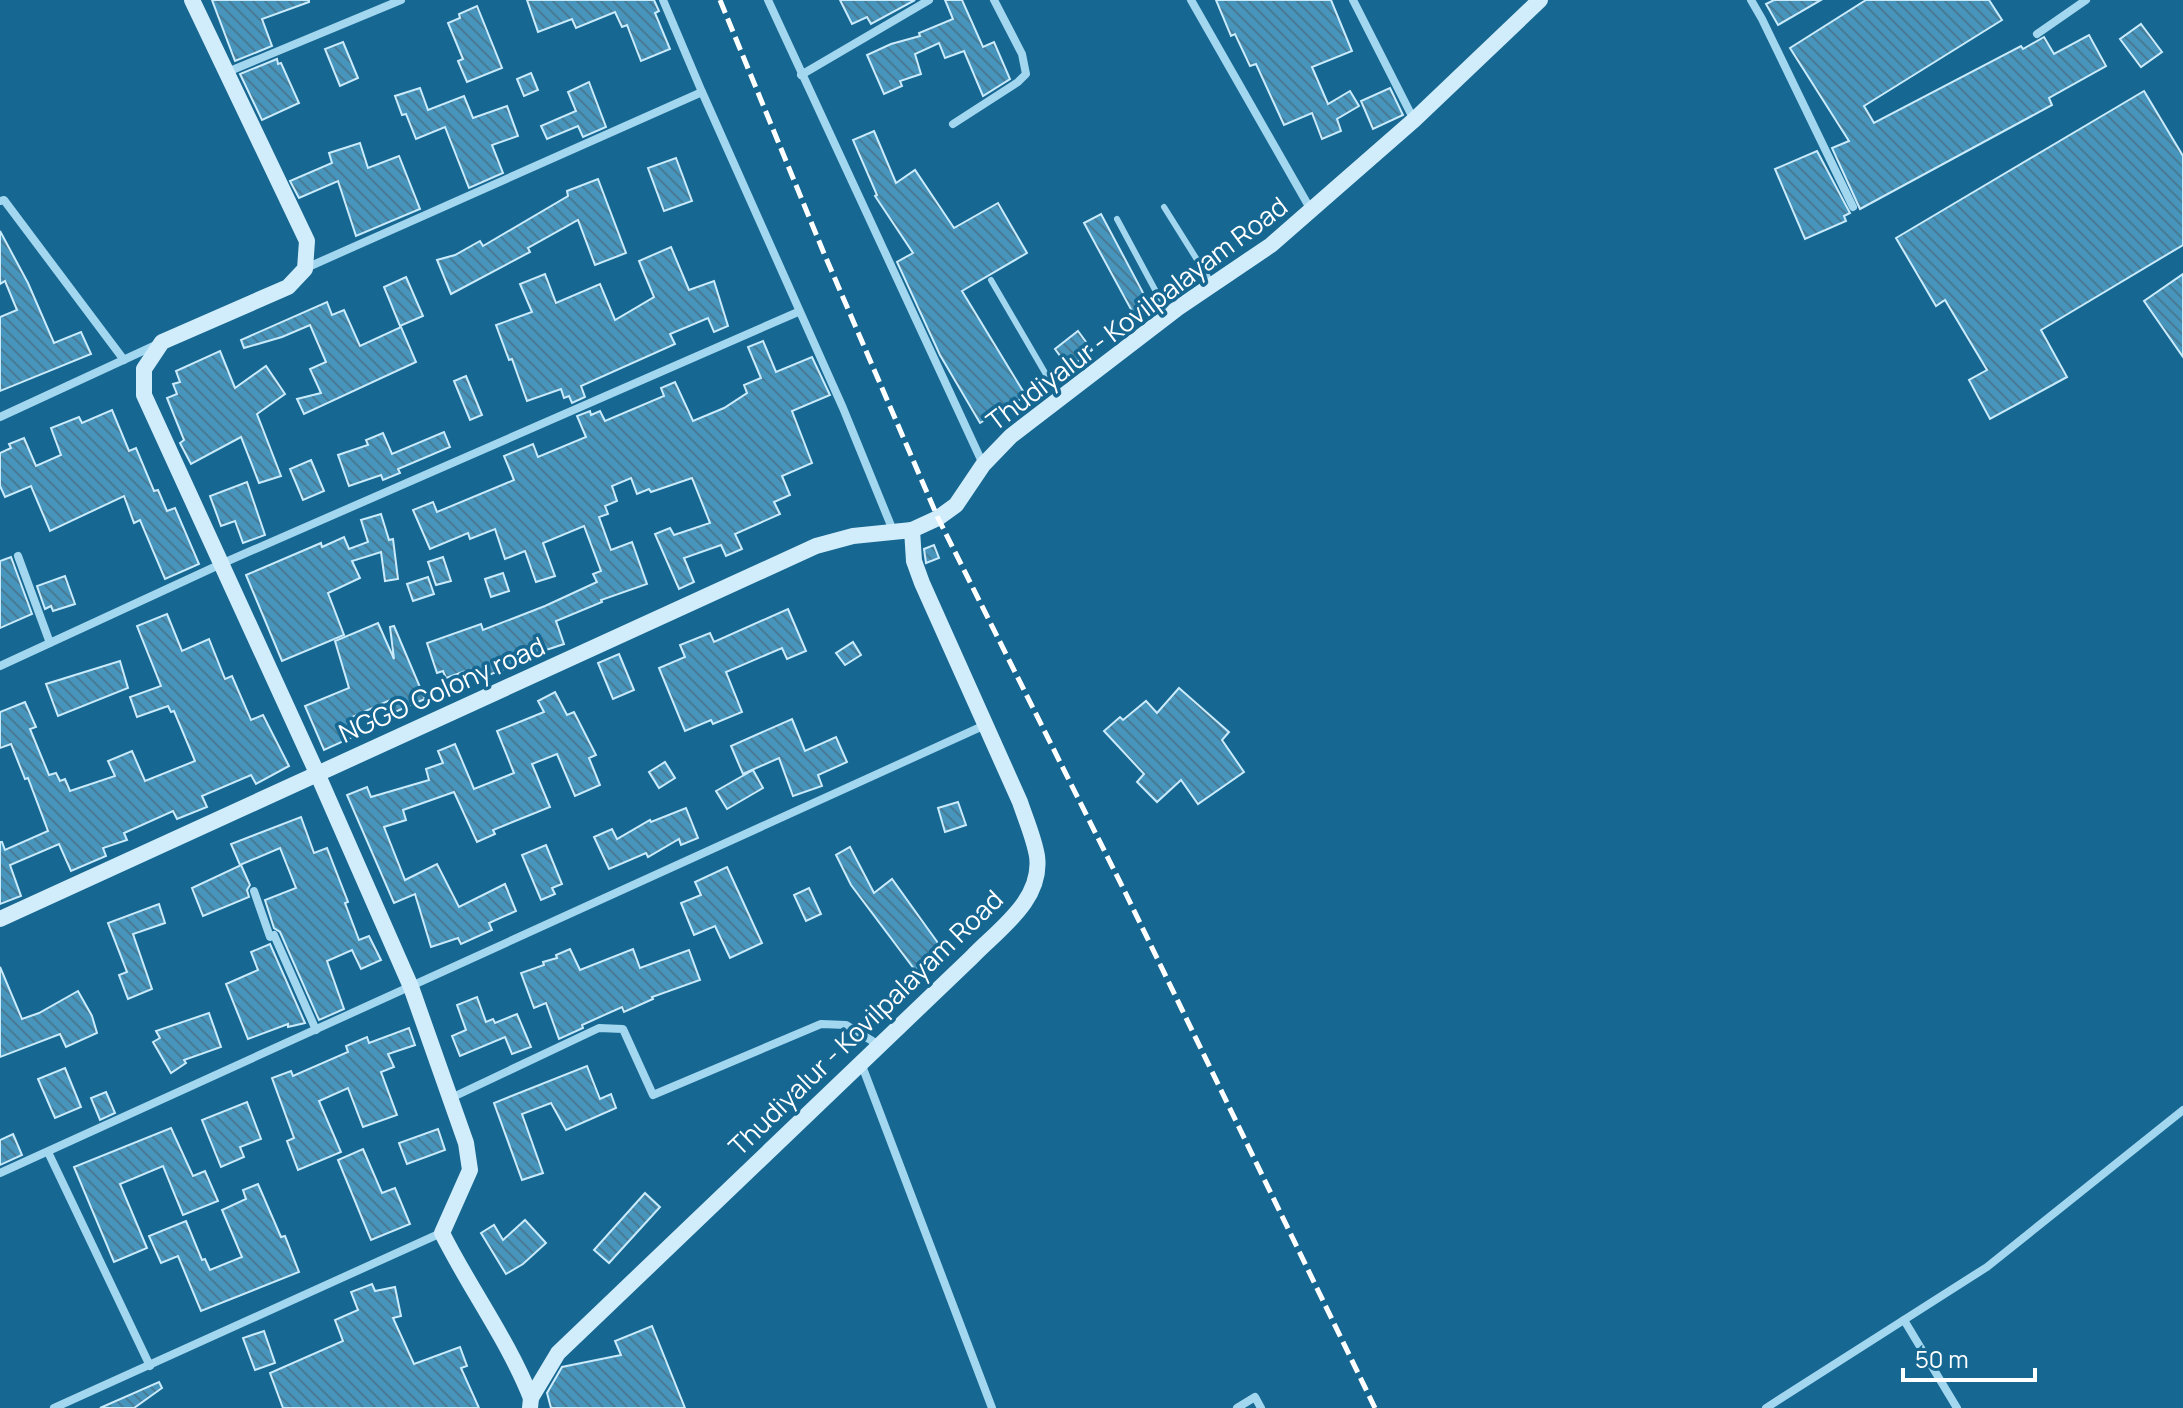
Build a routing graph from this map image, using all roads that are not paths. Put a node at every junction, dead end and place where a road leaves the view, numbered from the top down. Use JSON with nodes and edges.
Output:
{"nodes":[{"id":1,"x":192,"y":0,"type":"edge"},
{"id":2,"x":401,"y":0,"type":"edge"},
{"id":3,"x":663,"y":0,"type":"edge"},
{"id":4,"x":768,"y":0,"type":"edge"},
{"id":5,"x":929,"y":0,"type":"edge"},
{"id":6,"x":994,"y":0,"type":"edge"},
{"id":7,"x":1191,"y":0,"type":"edge"},
{"id":8,"x":1353,"y":0,"type":"edge"},
{"id":9,"x":1540,"y":0,"type":"edge"},
{"id":10,"x":1751,"y":0,"type":"edge"},
{"id":11,"x":2086,"y":0,"type":"edge"},
{"id":12,"x":2037,"y":34,"type":"dead end"},
{"id":13,"x":225,"y":73,"type":"junction"},
{"id":14,"x":801,"y":75,"type":"junction"},
{"id":15,"x":702,"y":92,"type":"junction"},
{"id":16,"x":1414,"y":120,"type":"junction"},
{"id":17,"x":953,"y":124,"type":"dead end"},
{"id":18,"x":0,"y":201,"type":"edge"},
{"id":19,"x":1164,"y":207,"type":"dead end"},
{"id":20,"x":1853,"y":207,"type":"dead end"},
{"id":21,"x":1311,"y":210,"type":"junction"},
{"id":22,"x":1117,"y":219,"type":"dead end"},
{"id":23,"x":305,"y":269,"type":"junction"},
{"id":24,"x":991,"y":280,"type":"dead end"},
{"id":25,"x":1213,"y":285,"type":"junction"},
{"id":26,"x":798,"y":312,"type":"junction"},
{"id":27,"x":1168,"y":316,"type":"junction"},
{"id":28,"x":162,"y":342,"type":"junction"},
{"id":29,"x":124,"y":360,"type":"junction"},
{"id":30,"x":1060,"y":398,"type":"junction"},
{"id":31,"x":0,"y":417,"type":"edge"},
{"id":32,"x":983,"y":465,"type":"junction"},
{"id":33,"x":912,"y":530,"type":"junction"},
{"id":34,"x":894,"y":533,"type":"junction"},
{"id":35,"x":18,"y":556,"type":"dead end"},
{"id":36,"x":221,"y":564,"type":"junction"},
{"id":37,"x":50,"y":643,"type":"junction"},
{"id":38,"x":0,"y":666,"type":"edge"},
{"id":39,"x":985,"y":725,"type":"junction"},
{"id":40,"x":317,"y":773,"type":"junction"},
{"id":41,"x":254,"y":891,"type":"dead end"},
{"id":42,"x":0,"y":919,"type":"edge"},
{"id":43,"x":411,"y":987,"type":"junction"},
{"id":44,"x":316,"y":1030,"type":"junction"},
{"id":45,"x":879,"y":1045,"type":"junction"},
{"id":46,"x":861,"y":1063,"type":"junction"},
{"id":47,"x":450,"y":1099,"type":"junction"},
{"id":48,"x":2183,"y":1110,"type":"edge"},
{"id":49,"x":48,"y":1152,"type":"junction"},
{"id":50,"x":0,"y":1173,"type":"edge"},
{"id":51,"x":442,"y":1233,"type":"junction"},
{"id":52,"x":1904,"y":1320,"type":"junction"},
{"id":53,"x":150,"y":1366,"type":"junction"},
{"id":54,"x":530,"y":1403,"type":"edge"},
{"id":55,"x":74,"y":1404,"type":"edge"},
{"id":56,"x":54,"y":1408,"type":"edge"},
{"id":57,"x":992,"y":1408,"type":"edge"},
{"id":58,"x":1237,"y":1408,"type":"edge"},
{"id":59,"x":1261,"y":1408,"type":"edge"},
{"id":60,"x":1766,"y":1408,"type":"edge"},
{"id":61,"x":1957,"y":1408,"type":"edge"}],
"edges":[{"from":1,"to":13,"type":"street"},
{"from":2,"to":13,"type":"street"},
{"from":3,"to":15,"type":"street"},
{"from":4,"to":14,"type":"street"},
{"from":5,"to":14,"type":"street"},
{"from":6,"to":17,"type":"street"},
{"from":7,"to":21,"type":"street"},
{"from":8,"to":16,"type":"street"},
{"from":9,"to":16,"type":"street","name":"Thudiyalur - Kovilpalayam Road"},
{"from":10,"to":20,"type":"street"},
{"from":11,"to":12,"type":"street"},
{"from":13,"to":23,"type":"street"},
{"from":14,"to":32,"type":"street"},
{"from":15,"to":23,"type":"street"},
{"from":15,"to":26,"type":"street"},
{"from":16,"to":21,"type":"street","name":"Thudiyalur - Kovilpalayam Road"},
{"from":18,"to":29,"type":"street"},
{"from":19,"to":25,"type":"lane"},
{"from":21,"to":25,"type":"street","name":"Thudiyalur - Kovilpalayam Road"},
{"from":22,"to":27,"type":"lane"},
{"from":23,"to":28,"type":"street"},
{"from":24,"to":30,"type":"lane"},
{"from":25,"to":27,"type":"street","name":"Thudiyalur - Kovilpalayam Road"},
{"from":26,"to":34,"type":"street"},
{"from":26,"to":36,"type":"street"},
{"from":27,"to":30,"type":"street","name":"Thudiyalur - Kovilpalayam Road"},
{"from":28,"to":29,"type":"street"},
{"from":28,"to":36,"type":"street"},
{"from":29,"to":31,"type":"street"},
{"from":30,"to":32,"type":"street","name":"Thudiyalur - Kovilpalayam Road"},
{"from":32,"to":33,"type":"street","name":"Thudiyalur - Kovilpalayam Road"},
{"from":33,"to":34,"type":"street","name":"NGGO Colony road"},
{"from":33,"to":39,"type":"street","name":"Thudiyalur - Kovilpalayam Road"},
{"from":34,"to":40,"type":"street","name":"NGGO Colony road"},
{"from":35,"to":37,"type":"street"},
{"from":36,"to":37,"type":"street"},
{"from":36,"to":40,"type":"street"},
{"from":37,"to":38,"type":"street"},
{"from":39,"to":43,"type":"street"},
{"from":39,"to":45,"type":"street","name":"Thudiyalur - Kovilpalayam Road"},
{"from":40,"to":42,"type":"street","name":"NGGO Colony road"},
{"from":40,"to":43,"type":"street"},
{"from":41,"to":44,"type":"street"},
{"from":43,"to":44,"type":"street"},
{"from":43,"to":47,"type":"street"},
{"from":44,"to":49,"type":"street"},
{"from":45,"to":46,"type":"street","name":"Thudiyalur - Kovilpalayam Road"},
{"from":45,"to":47,"type":"street"},
{"from":46,"to":54,"type":"street","name":"Thudiyalur - Kovilpalayam Road"},
{"from":46,"to":57,"type":"street"},
{"from":47,"to":51,"type":"street"},
{"from":48,"to":52,"type":"street"},
{"from":49,"to":50,"type":"street"},
{"from":49,"to":53,"type":"street"},
{"from":51,"to":53,"type":"street"},
{"from":51,"to":54,"type":"street"},
{"from":52,"to":60,"type":"street"},
{"from":52,"to":61,"type":"street"},
{"from":53,"to":55,"type":"street"},
{"from":55,"to":56,"type":"street"},
{"from":58,"to":59,"type":"street"}]}
